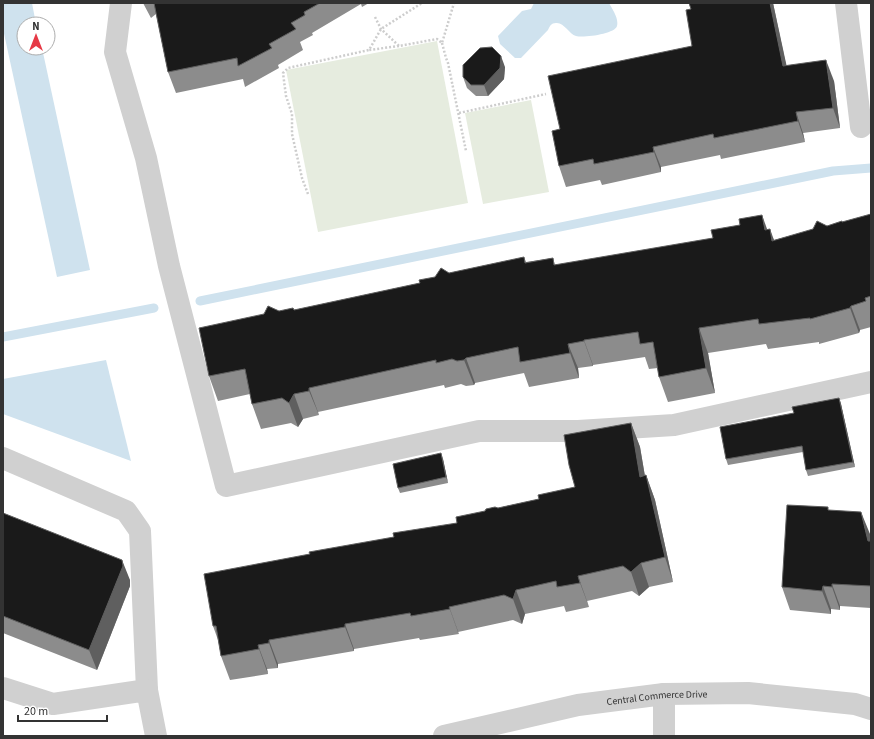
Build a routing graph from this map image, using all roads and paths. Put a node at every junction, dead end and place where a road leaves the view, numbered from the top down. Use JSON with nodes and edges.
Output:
{"nodes":[{"id":1,"x":121,"y":3,"type":"edge"},
{"id":2,"x":422,"y":3,"type":"edge"},
{"id":3,"x":454,"y":3,"type":"edge"},
{"id":4,"x":846,"y":3,"type":"edge"},
{"id":5,"x":375,"y":17,"type":"dead end"},
{"id":6,"x":382,"y":29,"type":"junction"},
{"id":7,"x":442,"y":43,"type":"junction"},
{"id":8,"x":399,"y":46,"type":"junction"},
{"id":9,"x":369,"y":50,"type":"junction"},
{"id":10,"x":546,"y":94,"type":"dead end"},
{"id":11,"x":458,"y":113,"type":"junction"},
{"id":12,"x":860,"y":127,"type":"dead end"},
{"id":13,"x":466,"y":152,"type":"dead end"},
{"id":14,"x":308,"y":194,"type":"dead end"},
{"id":15,"x":871,"y":382,"type":"edge"},
{"id":16,"x":3,"y":458,"type":"edge"},
{"id":17,"x":3,"y":688,"type":"edge"},
{"id":18,"x":147,"y":690,"type":"junction"},
{"id":19,"x":664,"y":694,"type":"junction"},
{"id":20,"x":871,"y":709,"type":"edge"},
{"id":21,"x":156,"y":736,"type":"edge"},
{"id":22,"x":444,"y":736,"type":"edge"},
{"id":23,"x":664,"y":736,"type":"edge"}],
"edges":[{"from":1,"to":15,"type":"street"},
{"from":2,"to":6,"type":"path"},
{"from":3,"to":7,"type":"path"},
{"from":4,"to":12,"type":"street"},
{"from":5,"to":6,"type":"path"},
{"from":6,"to":8,"type":"path"},
{"from":6,"to":9,"type":"path"},
{"from":7,"to":8,"type":"path"},
{"from":7,"to":11,"type":"path"},
{"from":8,"to":9,"type":"path"},
{"from":9,"to":14,"type":"path"},
{"from":10,"to":11,"type":"path"},
{"from":11,"to":13,"type":"path"},
{"from":16,"to":18,"type":"street"},
{"from":17,"to":18,"type":"street"},
{"from":18,"to":21,"type":"street"},
{"from":19,"to":20,"type":"street","name":"Central Commerce Drive"},
{"from":19,"to":22,"type":"street","name":"Central Commerce Drive"},
{"from":19,"to":23,"type":"street"}]}
